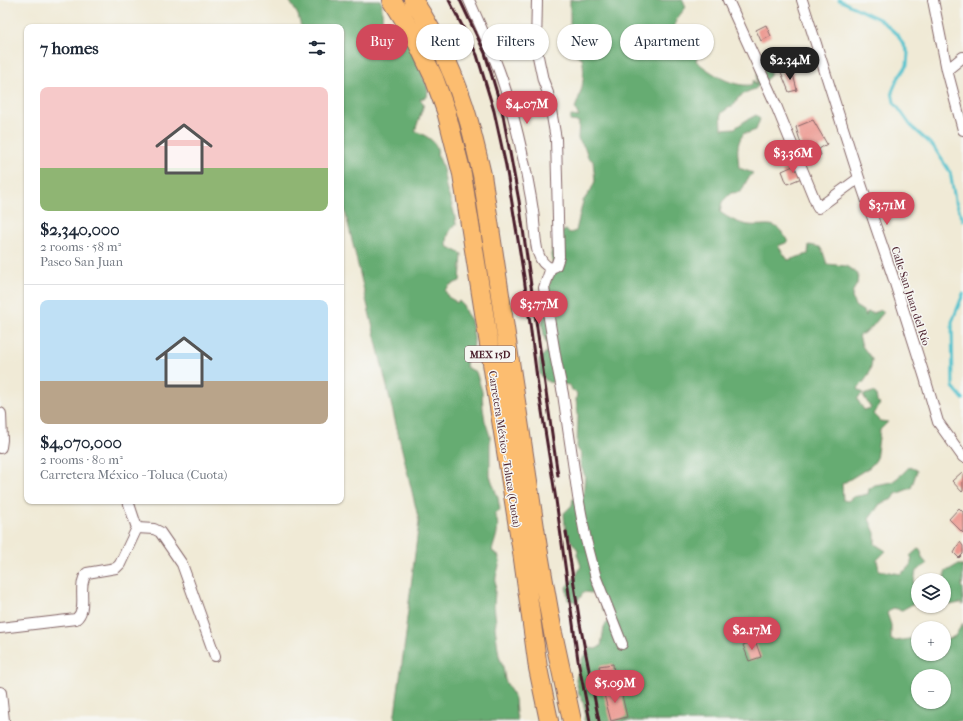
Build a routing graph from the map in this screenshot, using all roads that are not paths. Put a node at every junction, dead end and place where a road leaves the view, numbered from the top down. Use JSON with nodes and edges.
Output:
{"nodes":[{"id":1,"x":392,"y":0,"type":"edge"},
{"id":2,"x":413,"y":0,"type":"edge"},
{"id":3,"x":469,"y":0,"type":"edge"},
{"id":4,"x":538,"y":0,"type":"edge"},
{"id":5,"x":728,"y":0,"type":"edge"},
{"id":6,"x":802,"y":0,"type":"edge"},
{"id":7,"x":933,"y":0,"type":"edge"},
{"id":8,"x":963,"y":57,"type":"edge"},
{"id":9,"x":947,"y":70,"type":"junction"},
{"id":10,"x":963,"y":130,"type":"edge"},
{"id":11,"x":859,"y":178,"type":"junction"},
{"id":12,"x":551,"y":268,"type":"junction"},
{"id":13,"x":0,"y":414,"type":"edge"},
{"id":14,"x":0,"y":447,"type":"edge"},
{"id":15,"x":963,"y":457,"type":"edge"},
{"id":16,"x":129,"y":504,"type":"edge"},
{"id":17,"x":137,"y":528,"type":"junction"},
{"id":18,"x":0,"y":628,"type":"edge"},
{"id":19,"x":622,"y":644,"type":"dead end"},
{"id":20,"x":215,"y":656,"type":"dead end"},
{"id":21,"x":0,"y":693,"type":"edge"},
{"id":22,"x":3,"y":721,"type":"edge"},
{"id":23,"x":549,"y":721,"type":"edge"},
{"id":24,"x":572,"y":721,"type":"edge"}],
"edges":[{"from":1,"to":23,"type":"highway","name":"Carretera México - Toluca (Cuota)","number":"MEX 15D"},
{"from":2,"to":24,"type":"highway","name":"Carretera México - Toluca (Cuota)","number":"MEX 15D"},
{"from":3,"to":12,"type":"street"},
{"from":4,"to":12,"type":"street"},
{"from":5,"to":11,"type":"street"},
{"from":6,"to":11,"type":"street","name":"Calle San Juan del Río"},
{"from":7,"to":9,"type":"street"},
{"from":8,"to":9,"type":"street"},
{"from":9,"to":10,"type":"street"},
{"from":11,"to":15,"type":"street","name":"Calle San Juan del Río"},
{"from":12,"to":19,"type":"street"},
{"from":13,"to":14,"type":"street"},
{"from":16,"to":17,"type":"street"},
{"from":17,"to":18,"type":"street"},
{"from":17,"to":20,"type":"street"},
{"from":21,"to":22,"type":"street"}]}
